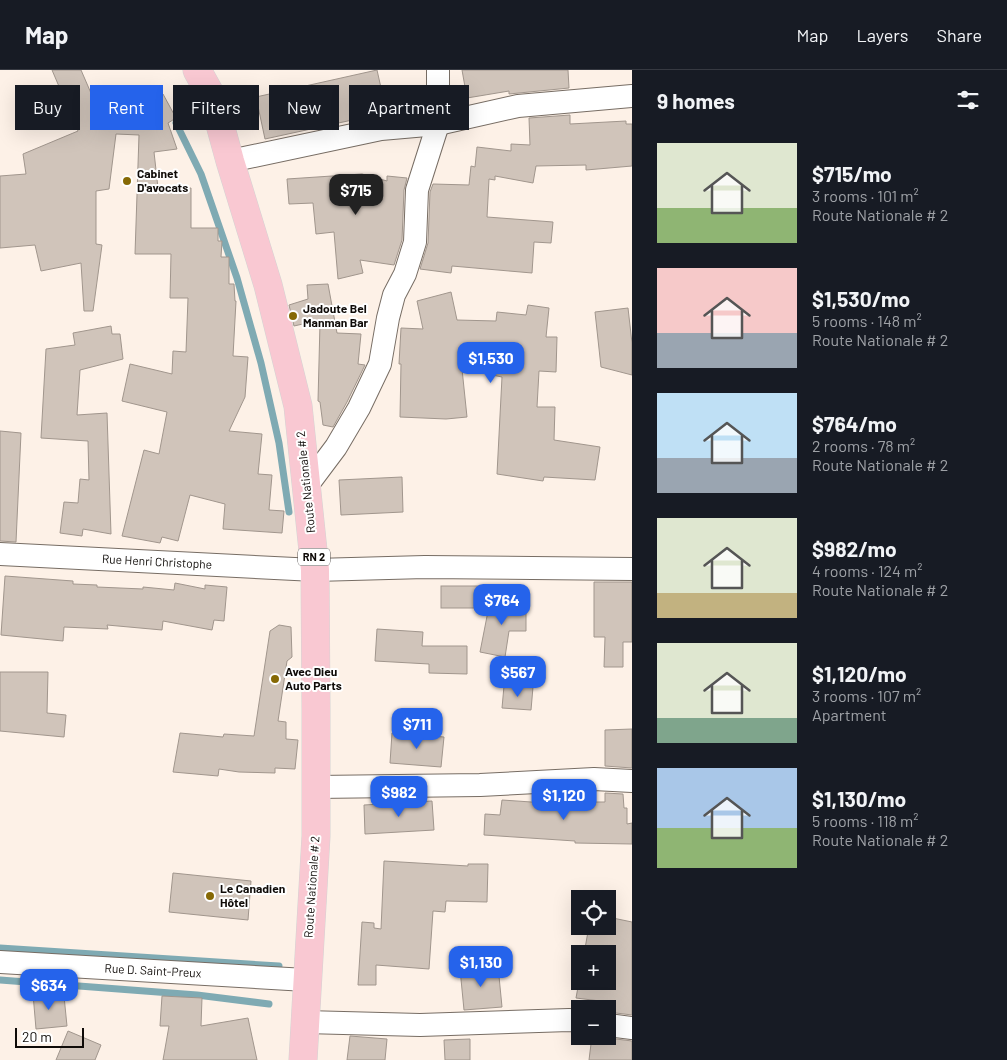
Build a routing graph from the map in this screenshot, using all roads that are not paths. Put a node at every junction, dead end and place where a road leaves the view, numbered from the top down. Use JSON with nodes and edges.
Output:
{"nodes":[{"id":1,"x":197,"y":70,"type":"edge"},
{"id":2,"x":438,"y":70,"type":"edge"},
{"id":3,"x":438,"y":85,"type":"edge"},
{"id":4,"x":632,"y":96,"type":"edge"},
{"id":5,"x":469,"y":117,"type":"edge"},
{"id":6,"x":376,"y":130,"type":"edge"},
{"id":7,"x":436,"y":130,"type":"edge"},
{"id":8,"x":230,"y":161,"type":"junction"},
{"id":9,"x":306,"y":487,"type":"junction"},
{"id":10,"x":0,"y":554,"type":"edge"},
{"id":11,"x":632,"y":569,"type":"edge"},
{"id":12,"x":315,"y":570,"type":"junction"},
{"id":13,"x":632,"y":780,"type":"edge"},
{"id":14,"x":316,"y":786,"type":"junction"},
{"id":15,"x":0,"y":962,"type":"edge"},
{"id":16,"x":306,"y":980,"type":"junction"},
{"id":17,"x":571,"y":1020,"type":"edge"},
{"id":18,"x":305,"y":1022,"type":"junction"},
{"id":19,"x":616,"y":1026,"type":"edge"},
{"id":20,"x":632,"y":1028,"type":"edge"},
{"id":21,"x":302,"y":1060,"type":"edge"}],
"edges":[{"from":1,"to":8,"type":"main road","name":"Route Nationale # 2","number":"RN 2"},
{"from":2,"to":3,"type":"street"},
{"from":4,"to":5,"type":"street"},
{"from":6,"to":8,"type":"street"},
{"from":7,"to":9,"type":"street"},
{"from":8,"to":9,"type":"main road","name":"Route Nationale # 2","number":"RN 2"},
{"from":9,"to":12,"type":"main road","name":"Route Nationale # 2","number":"RN 2"},
{"from":10,"to":12,"type":"street","name":"Rue Henri Christophe"},
{"from":11,"to":12,"type":"street","name":"Rue Henri Christophe"},
{"from":12,"to":14,"type":"main road","name":"Route Nationale # 2","number":"RN 2"},
{"from":13,"to":14,"type":"street"},
{"from":14,"to":16,"type":"main road","name":"Route Nationale # 2","number":"RN 2"},
{"from":15,"to":16,"type":"street","name":"Rue D. Saint-Preux"},
{"from":16,"to":18,"type":"main road","name":"Route Nationale # 2","number":"RN 2"},
{"from":17,"to":18,"type":"street"},
{"from":18,"to":21,"type":"main road","name":"Route Nationale # 2","number":"RN 2"},
{"from":19,"to":20,"type":"street"}]}
